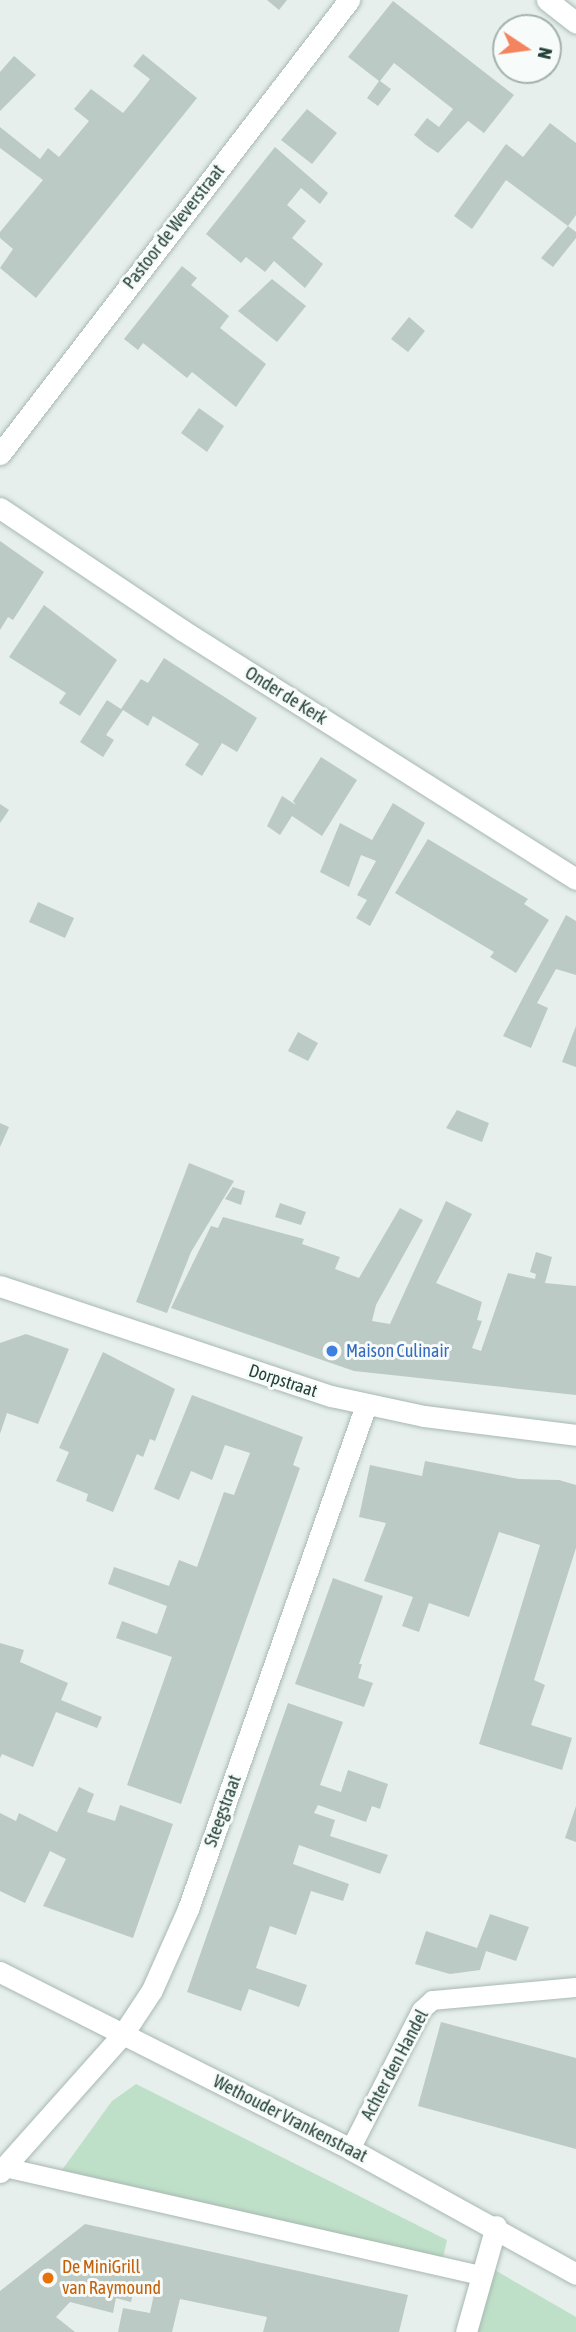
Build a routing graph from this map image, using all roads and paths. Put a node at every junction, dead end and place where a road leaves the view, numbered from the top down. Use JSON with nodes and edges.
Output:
{"nodes":[{"id":1,"x":349,"y":0,"type":"edge"},
{"id":2,"x":547,"y":0,"type":"edge"},
{"id":3,"x":576,"y":23,"type":"edge"},
{"id":4,"x":0,"y":454,"type":"edge"},
{"id":5,"x":0,"y":508,"type":"edge"},
{"id":6,"x":576,"y":879,"type":"edge"},
{"id":7,"x":0,"y":1286,"type":"edge"},
{"id":8,"x":366,"y":1405,"type":"junction"},
{"id":9,"x":576,"y":1435,"type":"edge"},
{"id":10,"x":0,"y":1972,"type":"edge"},
{"id":11,"x":576,"y":1987,"type":"edge"},
{"id":12,"x":123,"y":2034,"type":"junction"},
{"id":13,"x":350,"y":2149,"type":"junction"},
{"id":14,"x":2,"y":2170,"type":"edge"},
{"id":15,"x":496,"y":2226,"type":"junction"},
{"id":16,"x":576,"y":2274,"type":"edge"},
{"id":17,"x":482,"y":2275,"type":"junction"},
{"id":18,"x":466,"y":2332,"type":"edge"}],
"edges":[{"from":1,"to":4,"type":"street","name":"Pastoor de Weverstraat"},
{"from":2,"to":3,"type":"street"},
{"from":5,"to":6,"type":"street","name":"Onder de Kerk"},
{"from":7,"to":8,"type":"street","name":"Dorpstraat"},
{"from":8,"to":9,"type":"street","name":"Dorpstraat"},
{"from":8,"to":12,"type":"street","name":"Steegstraat"},
{"from":10,"to":12,"type":"street","name":"Wethouder Vrankenstraat"},
{"from":11,"to":13,"type":"lane","name":"Achter den Handel"},
{"from":12,"to":13,"type":"street","name":"Wethouder Vrankenstraat"},
{"from":12,"to":14,"type":"street","name":"Steegstraat"},
{"from":13,"to":15,"type":"street","name":"Wethouder Vrankenstraat"},
{"from":14,"to":17,"type":"lane"},
{"from":15,"to":16,"type":"street","name":"Wethouder Vrankenstraat"},
{"from":15,"to":17,"type":"street"},
{"from":17,"to":18,"type":"street"}]}
